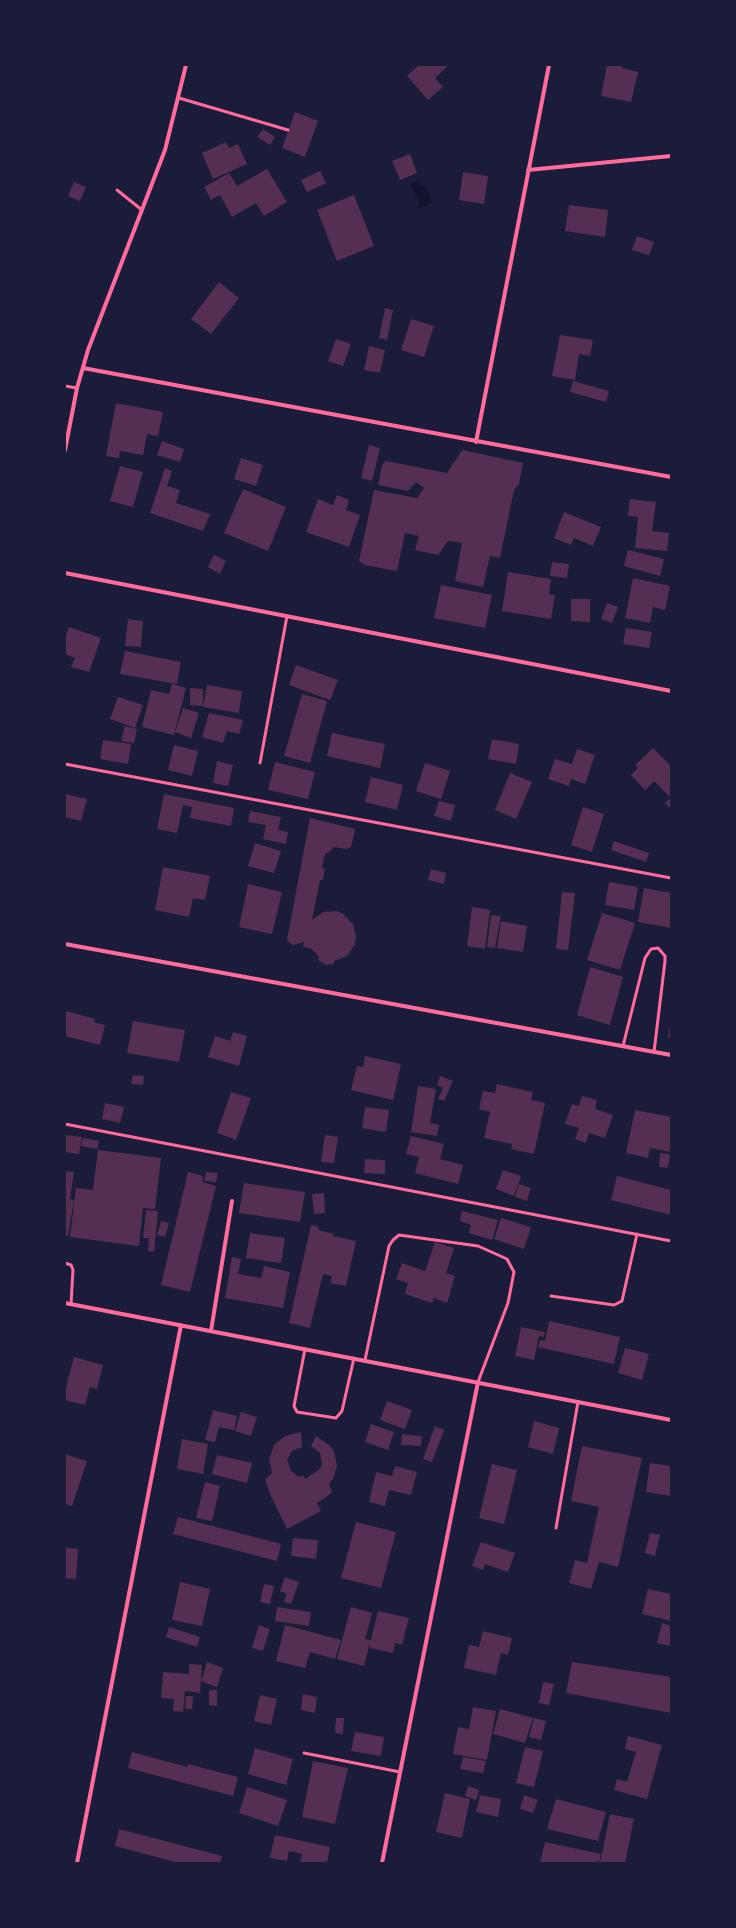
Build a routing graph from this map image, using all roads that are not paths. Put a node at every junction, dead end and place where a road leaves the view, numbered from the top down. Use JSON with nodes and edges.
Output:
{"nodes":[{"id":1,"x":186,"y":65,"type":"edge"},
{"id":2,"x":549,"y":65,"type":"edge"},
{"id":3,"x":179,"y":98,"type":"junction"},
{"id":4,"x":288,"y":130,"type":"dead end"},
{"id":5,"x":671,"y":156,"type":"edge"},
{"id":6,"x":528,"y":170,"type":"junction"},
{"id":7,"x":117,"y":190,"type":"dead end"},
{"id":8,"x":142,"y":210,"type":"junction"},
{"id":9,"x":83,"y":368,"type":"junction"},
{"id":10,"x":65,"y":386,"type":"edge"},
{"id":11,"x":77,"y":388,"type":"junction"},
{"id":12,"x":476,"y":442,"type":"junction"},
{"id":13,"x":65,"y":450,"type":"edge"},
{"id":14,"x":671,"y":477,"type":"edge"},
{"id":15,"x":65,"y":573,"type":"edge"},
{"id":16,"x":287,"y":616,"type":"junction"},
{"id":17,"x":671,"y":691,"type":"edge"},
{"id":18,"x":260,"y":762,"type":"dead end"},
{"id":19,"x":65,"y":764,"type":"edge"},
{"id":20,"x":671,"y":878,"type":"edge"},
{"id":21,"x":65,"y":944,"type":"edge"},
{"id":22,"x":623,"y":1046,"type":"junction"},
{"id":23,"x":654,"y":1052,"type":"junction"},
{"id":24,"x":671,"y":1055,"type":"edge"},
{"id":25,"x":65,"y":1124,"type":"edge"},
{"id":26,"x":232,"y":1201,"type":"dead end"},
{"id":27,"x":637,"y":1234,"type":"junction"},
{"id":28,"x":671,"y":1241,"type":"edge"},
{"id":29,"x":65,"y":1263,"type":"edge"},
{"id":30,"x":551,"y":1296,"type":"dead end"},
{"id":31,"x":65,"y":1303,"type":"edge"},
{"id":32,"x":71,"y":1304,"type":"junction"},
{"id":33,"x":181,"y":1325,"type":"junction"},
{"id":34,"x":211,"y":1331,"type":"junction"},
{"id":35,"x":306,"y":1349,"type":"junction"},
{"id":36,"x":354,"y":1358,"type":"junction"},
{"id":37,"x":365,"y":1360,"type":"junction"},
{"id":38,"x":478,"y":1382,"type":"junction"},
{"id":39,"x":578,"y":1402,"type":"junction"},
{"id":40,"x":671,"y":1420,"type":"edge"},
{"id":41,"x":556,"y":1528,"type":"dead end"},
{"id":42,"x":304,"y":1753,"type":"dead end"},
{"id":43,"x":400,"y":1772,"type":"junction"},
{"id":44,"x":77,"y":1863,"type":"edge"},
{"id":45,"x":382,"y":1863,"type":"edge"}],
"edges":[{"from":1,"to":3,"type":"street"},
{"from":2,"to":6,"type":"street"},
{"from":3,"to":4,"type":"lane"},
{"from":3,"to":8,"type":"street"},
{"from":5,"to":6,"type":"street"},
{"from":6,"to":12,"type":"street"},
{"from":7,"to":8,"type":"lane"},
{"from":8,"to":9,"type":"street"},
{"from":9,"to":11,"type":"street"},
{"from":9,"to":12,"type":"street"},
{"from":10,"to":11,"type":"lane"},
{"from":11,"to":13,"type":"street"},
{"from":12,"to":14,"type":"street"},
{"from":15,"to":16,"type":"street"},
{"from":16,"to":17,"type":"street"},
{"from":16,"to":18,"type":"lane"},
{"from":19,"to":20,"type":"lane"},
{"from":21,"to":22,"type":"street"},
{"from":22,"to":23,"type":"street"},
{"from":22,"to":23,"type":"lane"},
{"from":23,"to":24,"type":"street"},
{"from":25,"to":27,"type":"lane"},
{"from":26,"to":34,"type":"street"},
{"from":27,"to":28,"type":"lane"},
{"from":27,"to":30,"type":"lane"},
{"from":29,"to":32,"type":"lane"},
{"from":31,"to":32,"type":"street"},
{"from":32,"to":33,"type":"street"},
{"from":33,"to":34,"type":"street"},
{"from":33,"to":44,"type":"street"},
{"from":34,"to":35,"type":"street"},
{"from":35,"to":36,"type":"street"},
{"from":35,"to":36,"type":"lane"},
{"from":36,"to":37,"type":"street"},
{"from":37,"to":38,"type":"street"},
{"from":37,"to":38,"type":"lane"},
{"from":38,"to":39,"type":"street"},
{"from":38,"to":43,"type":"street"},
{"from":39,"to":40,"type":"street"},
{"from":39,"to":41,"type":"lane"},
{"from":42,"to":43,"type":"lane"},
{"from":43,"to":45,"type":"street"}]}
